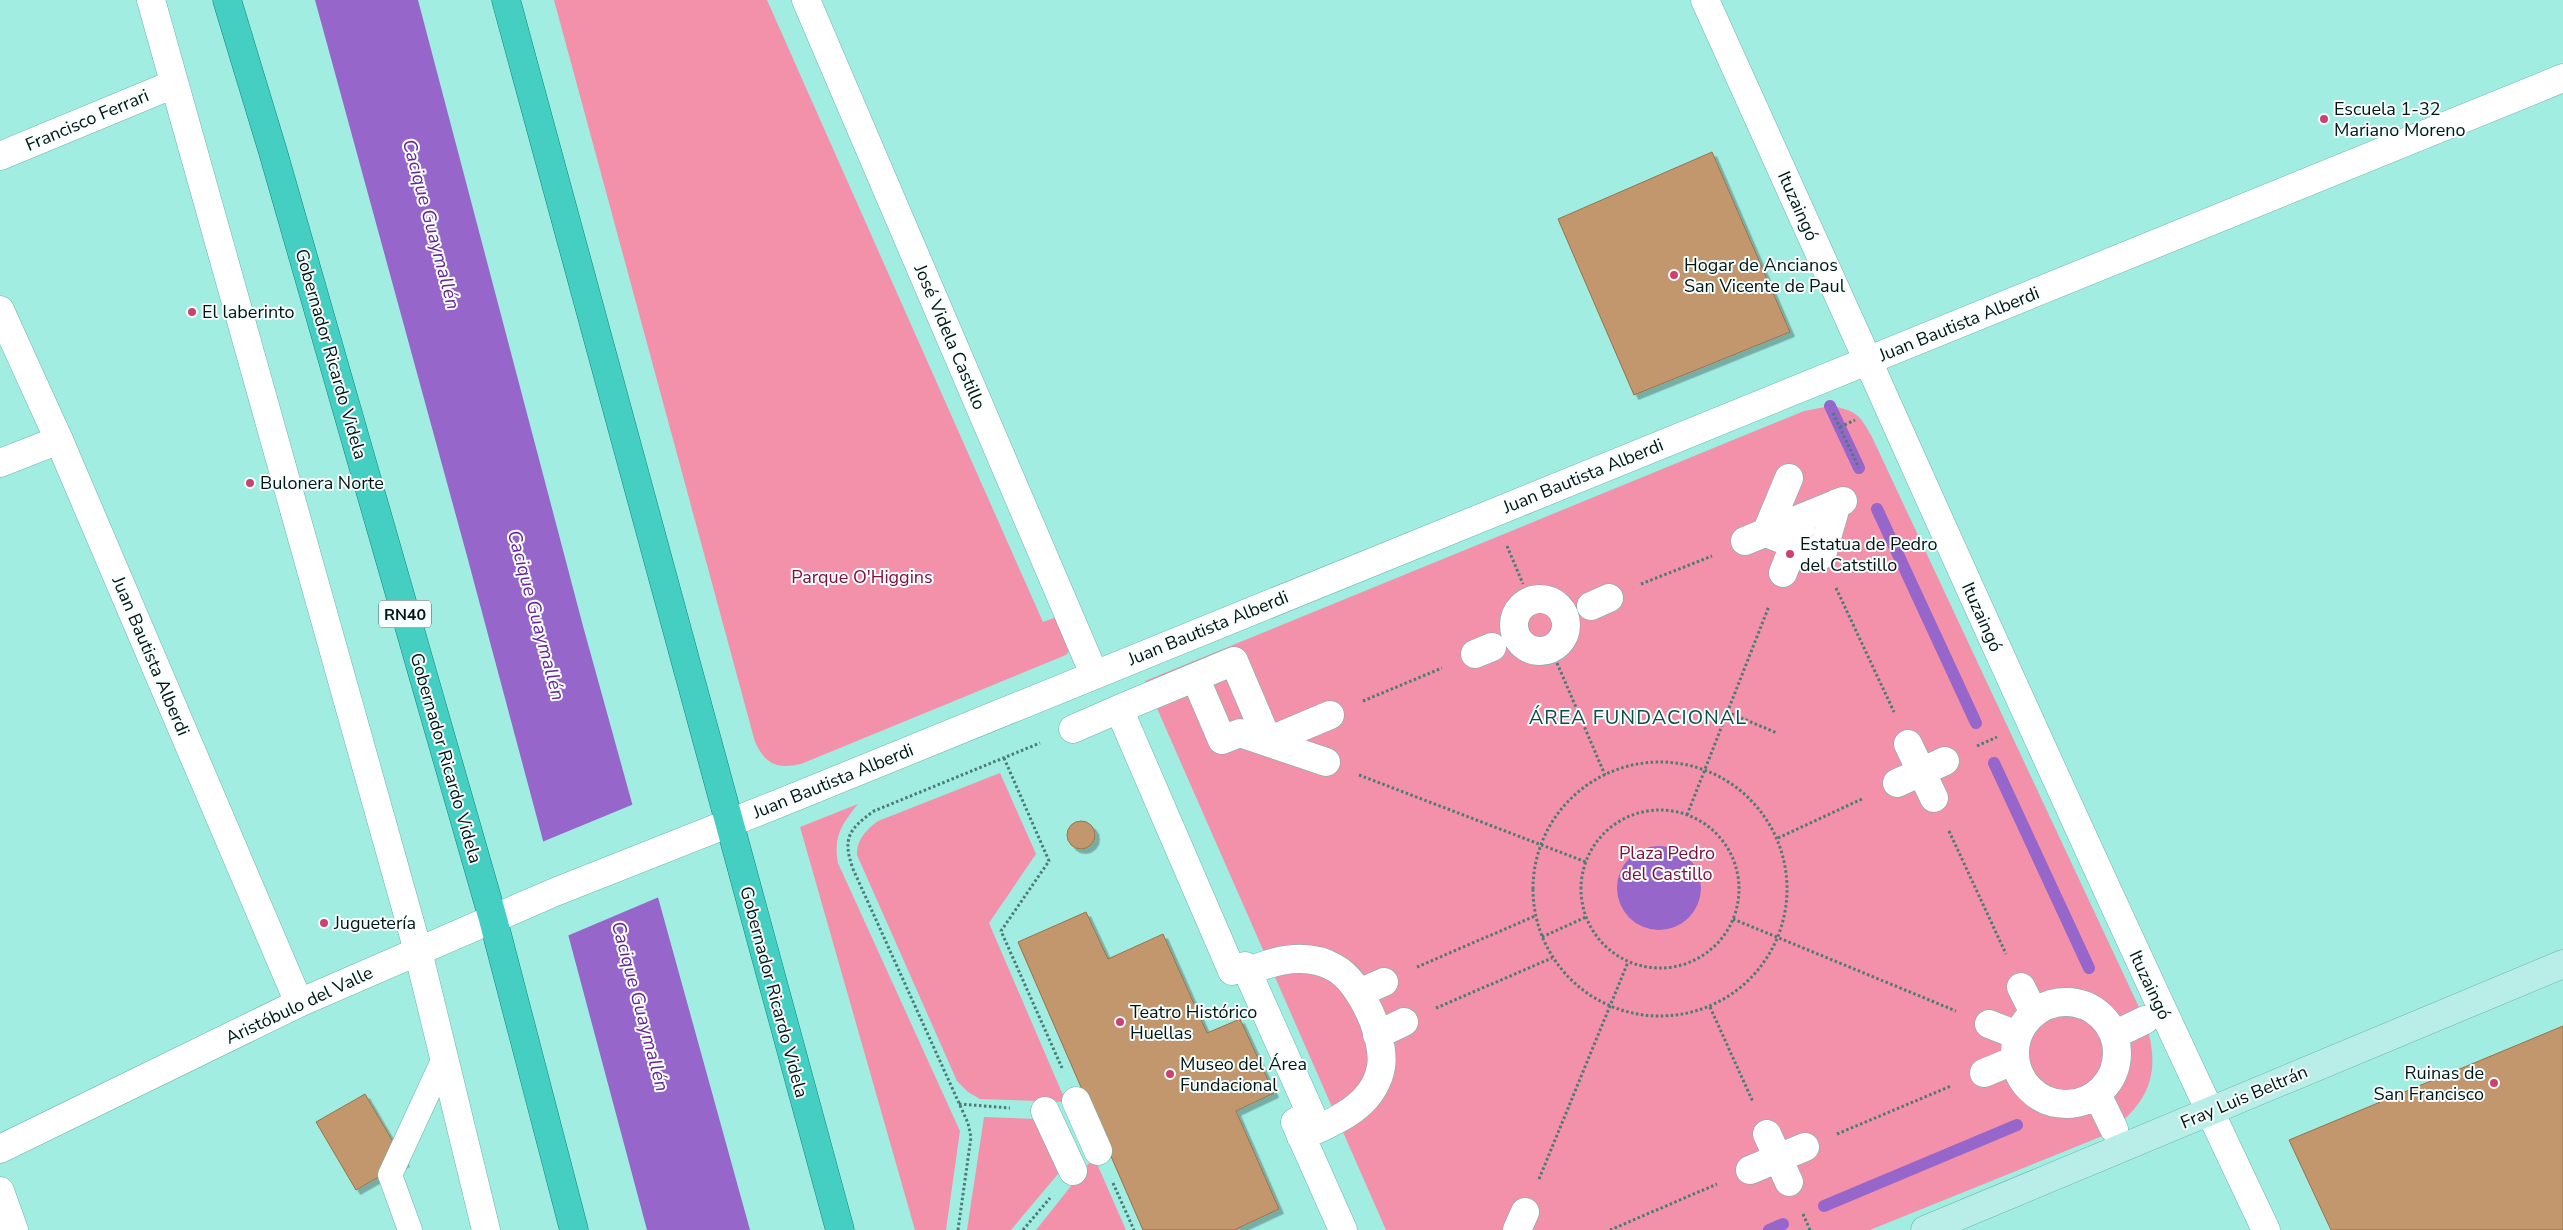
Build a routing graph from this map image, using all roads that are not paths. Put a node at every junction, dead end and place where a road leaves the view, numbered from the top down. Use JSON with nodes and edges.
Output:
{"nodes":[{"id":1,"x":151,"y":0,"type":"edge"},
{"id":2,"x":227,"y":0,"type":"edge"},
{"id":3,"x":506,"y":0,"type":"edge"},
{"id":4,"x":806,"y":0,"type":"edge"},
{"id":5,"x":1705,"y":0,"type":"edge"},
{"id":6,"x":2563,"y":78,"type":"edge"},
{"id":7,"x":174,"y":84,"type":"junction"},
{"id":8,"x":0,"y":156,"type":"edge"},
{"id":9,"x":0,"y":310,"type":"edge"},
{"id":10,"x":1868,"y":361,"type":"junction"},
{"id":11,"x":59,"y":440,"type":"junction"},
{"id":12,"x":0,"y":463,"type":"edge"},
{"id":13,"x":1805,"y":516,"type":"junction"},
{"id":14,"x":1756,"y":537,"type":"junction"},
{"id":15,"x":1794,"y":544,"type":"junction"},
{"id":16,"x":1824,"y":562,"type":"junction"},
{"id":17,"x":1783,"y":573,"type":"road end"},
{"id":18,"x":1554,"y":656,"type":"joint"},
{"id":19,"x":1094,"y":674,"type":"junction"},
{"id":20,"x":1195,"y":677,"type":"junction"},
{"id":21,"x":1103,"y":710,"type":"junction"},
{"id":22,"x":1256,"y":713,"type":"junction"},
{"id":23,"x":1330,"y":715,"type":"road end"},
{"id":24,"x":1304,"y":726,"type":"junction"},
{"id":25,"x":1073,"y":729,"type":"road end"},
{"id":26,"x":1268,"y":741,"type":"junction"},
{"id":27,"x":1908,"y":744,"type":"road end"},
{"id":28,"x":1326,"y":762,"type":"road end"},
{"id":29,"x":1933,"y":766,"type":"junction"},
{"id":30,"x":1897,"y":783,"type":"road end"},
{"id":31,"x":1934,"y":798,"type":"road end"},
{"id":32,"x":728,"y":824,"type":"junction"},
{"id":33,"x":604,"y":874,"type":"joint"},
{"id":34,"x":492,"y":919,"type":"junction"},
{"id":35,"x":418,"y":951,"type":"junction"},
{"id":36,"x":2563,"y":964,"type":"edge"},
{"id":37,"x":1248,"y":972,"type":"junction"},
{"id":38,"x":1384,"y":982,"type":"road end"},
{"id":39,"x":2021,"y":987,"type":"road end"},
{"id":40,"x":1359,"y":993,"type":"junction"},
{"id":41,"x":299,"y":1003,"type":"junction"},
{"id":42,"x":2034,"y":1013,"type":"junction"},
{"id":43,"x":2146,"y":1020,"type":"dead end"},
{"id":44,"x":1404,"y":1022,"type":"road end"},
{"id":45,"x":1989,"y":1024,"type":"road end"},
{"id":46,"x":1377,"y":1035,"type":"junction"},
{"id":47,"x":2114,"y":1035,"type":"junction"},
{"id":48,"x":2016,"y":1048,"type":"junction"},
{"id":49,"x":444,"y":1056,"type":"junction"},
{"id":50,"x":1984,"y":1073,"type":"road end"},
{"id":51,"x":2097,"y":1094,"type":"junction"},
{"id":52,"x":2210,"y":1112,"type":"junction"},
{"id":53,"x":2114,"y":1129,"type":"dead end"},
{"id":54,"x":1767,"y":1134,"type":"road end"},
{"id":55,"x":1301,"y":1137,"type":"junction"},
{"id":56,"x":1805,"y":1147,"type":"road end"},
{"id":57,"x":0,"y":1150,"type":"edge"},
{"id":58,"x":1750,"y":1170,"type":"road end"},
{"id":59,"x":1783,"y":1170,"type":"junction"},
{"id":60,"x":1070,"y":1174,"type":"joint"},
{"id":61,"x":0,"y":1191,"type":"edge"},
{"id":62,"x":14,"y":1230,"type":"edge"},
{"id":63,"x":410,"y":1230,"type":"edge"},
{"id":64,"x":486,"y":1230,"type":"edge"},
{"id":65,"x":574,"y":1230,"type":"edge"},
{"id":66,"x":840,"y":1230,"type":"edge"},
{"id":67,"x":1343,"y":1230,"type":"edge"},
{"id":68,"x":1924,"y":1230,"type":"edge"},
{"id":69,"x":2266,"y":1230,"type":"edge"}],
"edges":[{"from":1,"to":7,"type":"street"},
{"from":2,"to":34,"type":"highway","name":"Gobernador Ricardo Videla","number":"RN40"},
{"from":3,"to":32,"type":"highway","name":"Gobernador Ricardo Videla"},
{"from":4,"to":19,"type":"street","name":"José Videla Castillo"},
{"from":5,"to":10,"type":"street","name":"Ituzaingó"},
{"from":6,"to":10,"type":"street","name":"Juan Bautista Alberdi"},
{"from":7,"to":8,"type":"street","name":"Francisco Ferrari"},
{"from":7,"to":35,"type":"street"},
{"from":9,"to":11,"type":"street","name":"Juan Bautista Alberdi"},
{"from":10,"to":19,"type":"street","name":"Juan Bautista Alberdi"},
{"from":10,"to":52,"type":"street","name":"Ituzaingó"},
{"from":11,"to":12,"type":"street"},
{"from":11,"to":41,"type":"street","name":"Juan Bautista Alberdi"},
{"from":13,"to":14,"type":"street"},
{"from":13,"to":14,"type":"street"},
{"from":13,"to":15,"type":"street"},
{"from":13,"to":16,"type":"street"},
{"from":13,"to":16,"type":"street"},
{"from":14,"to":15,"type":"street"},
{"from":15,"to":16,"type":"street"},
{"from":15,"to":17,"type":"street"},
{"from":18,"to":18,"type":"street"},
{"from":19,"to":32,"type":"street","name":"Juan Bautista Alberdi"},
{"from":20,"to":21,"type":"street"},
{"from":20,"to":22,"type":"street"},
{"from":20,"to":26,"type":"street"},
{"from":21,"to":25,"type":"street"},
{"from":21,"to":37,"type":"street"},
{"from":22,"to":24,"type":"street"},
{"from":22,"to":26,"type":"street"},
{"from":23,"to":24,"type":"street"},
{"from":24,"to":26,"type":"street"},
{"from":26,"to":28,"type":"street"},
{"from":27,"to":29,"type":"street"},
{"from":29,"to":30,"type":"street"},
{"from":29,"to":31,"type":"street"},
{"from":32,"to":33,"type":"street","name":"Juan Bautista Alberdi"},
{"from":32,"to":66,"type":"highway","name":"Gobernador Ricardo Videla"},
{"from":33,"to":34,"type":"street","name":"Aristóbulo del Valle"},
{"from":34,"to":35,"type":"street","name":"Aristóbulo del Valle"},
{"from":34,"to":65,"type":"highway","name":"Gobernador Ricardo Videla","number":"RN40"},
{"from":35,"to":41,"type":"street","name":"Aristóbulo del Valle"},
{"from":35,"to":49,"type":"street"},
{"from":36,"to":52,"type":"main road","name":"Fray Luis Beltrán"},
{"from":37,"to":40,"type":"street"},
{"from":37,"to":55,"type":"street"},
{"from":38,"to":40,"type":"street"},
{"from":39,"to":42,"type":"street"},
{"from":40,"to":46,"type":"street"},
{"from":41,"to":57,"type":"street","name":"Aristóbulo del Valle"},
{"from":42,"to":47,"type":"street"},
{"from":42,"to":48,"type":"street"},
{"from":43,"to":47,"type":"street"},
{"from":44,"to":46,"type":"street"},
{"from":45,"to":48,"type":"street"},
{"from":46,"to":55,"type":"street"},
{"from":47,"to":51,"type":"street"},
{"from":48,"to":50,"type":"street"},
{"from":48,"to":51,"type":"street"},
{"from":49,"to":63,"type":"lane"},
{"from":49,"to":64,"type":"street"},
{"from":51,"to":53,"type":"street"},
{"from":52,"to":68,"type":"main road","name":"Fray Luis Beltrán"},
{"from":52,"to":69,"type":"street","name":"Ituzaingó"},
{"from":54,"to":59,"type":"street"},
{"from":55,"to":67,"type":"street"},
{"from":56,"to":59,"type":"street"},
{"from":58,"to":59,"type":"street"},
{"from":60,"to":60,"type":"street"},
{"from":61,"to":62,"type":"street"}]}
